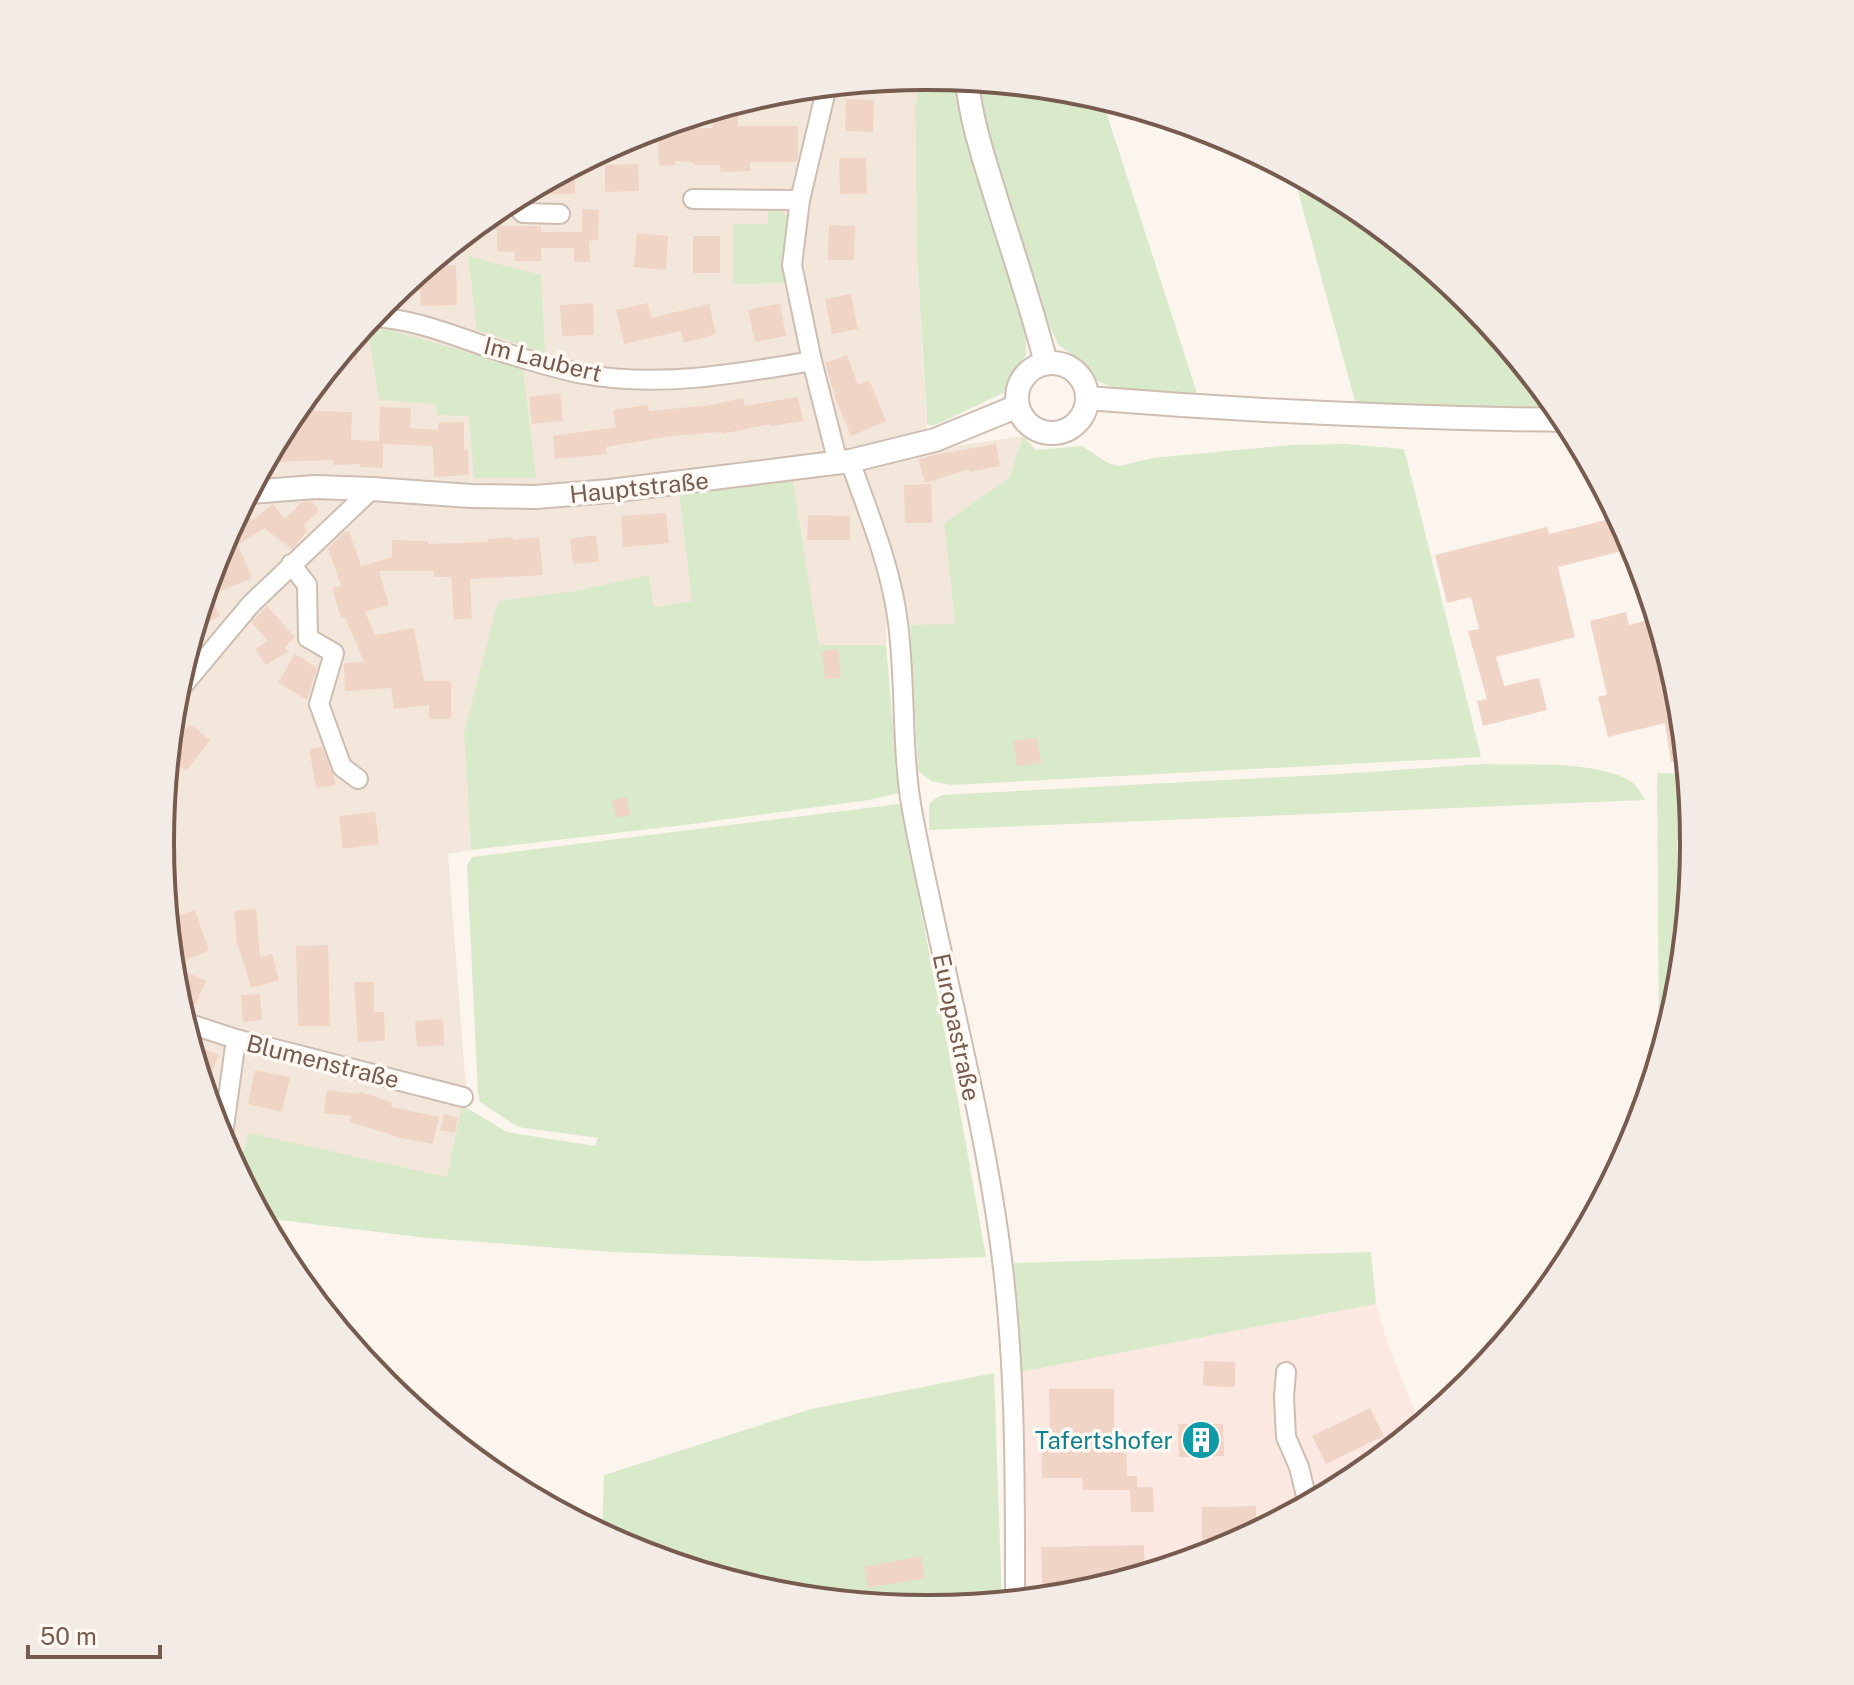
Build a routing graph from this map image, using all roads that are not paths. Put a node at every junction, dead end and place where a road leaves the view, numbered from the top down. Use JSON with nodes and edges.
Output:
{"nodes":[{"id":1,"x":968,"y":92,"type":"edge"},
{"id":2,"x":824,"y":97,"type":"edge"},
{"id":3,"x":693,"y":199,"type":"dead end"},
{"id":4,"x":800,"y":200,"type":"junction"},
{"id":5,"x":520,"y":210,"type":"edge"},
{"id":6,"x":560,"y":214,"type":"dead end"},
{"id":7,"x":391,"y":314,"type":"edge"},
{"id":8,"x":812,"y":361,"type":"junction"},
{"id":9,"x":1046,"y":363,"type":"junction"},
{"id":10,"x":1087,"y":398,"type":"junction"},
{"id":11,"x":1018,"y":406,"type":"junction"},
{"id":12,"x":1550,"y":420,"type":"edge"},
{"id":13,"x":844,"y":462,"type":"junction"},
{"id":14,"x":372,"y":489,"type":"junction"},
{"id":15,"x":262,"y":491,"type":"edge"},
{"id":16,"x":291,"y":564,"type":"junction"},
{"id":17,"x":195,"y":672,"type":"edge"},
{"id":18,"x":358,"y":779,"type":"dead end"},
{"id":19,"x":198,"y":1026,"type":"edge"},
{"id":20,"x":236,"y":1039,"type":"junction"},
{"id":21,"x":463,"y":1097,"type":"dead end"},
{"id":22,"x":226,"y":1114,"type":"edge"},
{"id":23,"x":1286,"y":1372,"type":"dead end"},
{"id":24,"x":1305,"y":1493,"type":"edge"},
{"id":25,"x":1015,"y":1590,"type":"edge"}],
"edges":[{"from":1,"to":9,"type":"street"},
{"from":2,"to":4,"type":"street","name":"Europastraße"},
{"from":3,"to":4,"type":"street"},
{"from":4,"to":8,"type":"street","name":"Europastraße"},
{"from":5,"to":6,"type":"street"},
{"from":7,"to":8,"type":"street","name":"Im Laubert"},
{"from":8,"to":13,"type":"street","name":"Europastraße"},
{"from":9,"to":10,"type":"street"},
{"from":9,"to":11,"type":"street"},
{"from":10,"to":11,"type":"street"},
{"from":10,"to":12,"type":"street"},
{"from":11,"to":13,"type":"street","name":"Hauptstraße"},
{"from":13,"to":14,"type":"street","name":"Hauptstraße"},
{"from":13,"to":25,"type":"street","name":"Europastraße"},
{"from":14,"to":15,"type":"street","name":"Hauptstraße"},
{"from":14,"to":16,"type":"street"},
{"from":16,"to":17,"type":"street"},
{"from":16,"to":18,"type":"street"},
{"from":19,"to":20,"type":"street","name":"Blumenstraße"},
{"from":20,"to":21,"type":"street","name":"Blumenstraße"},
{"from":20,"to":22,"type":"street"},
{"from":23,"to":24,"type":"street"}]}
